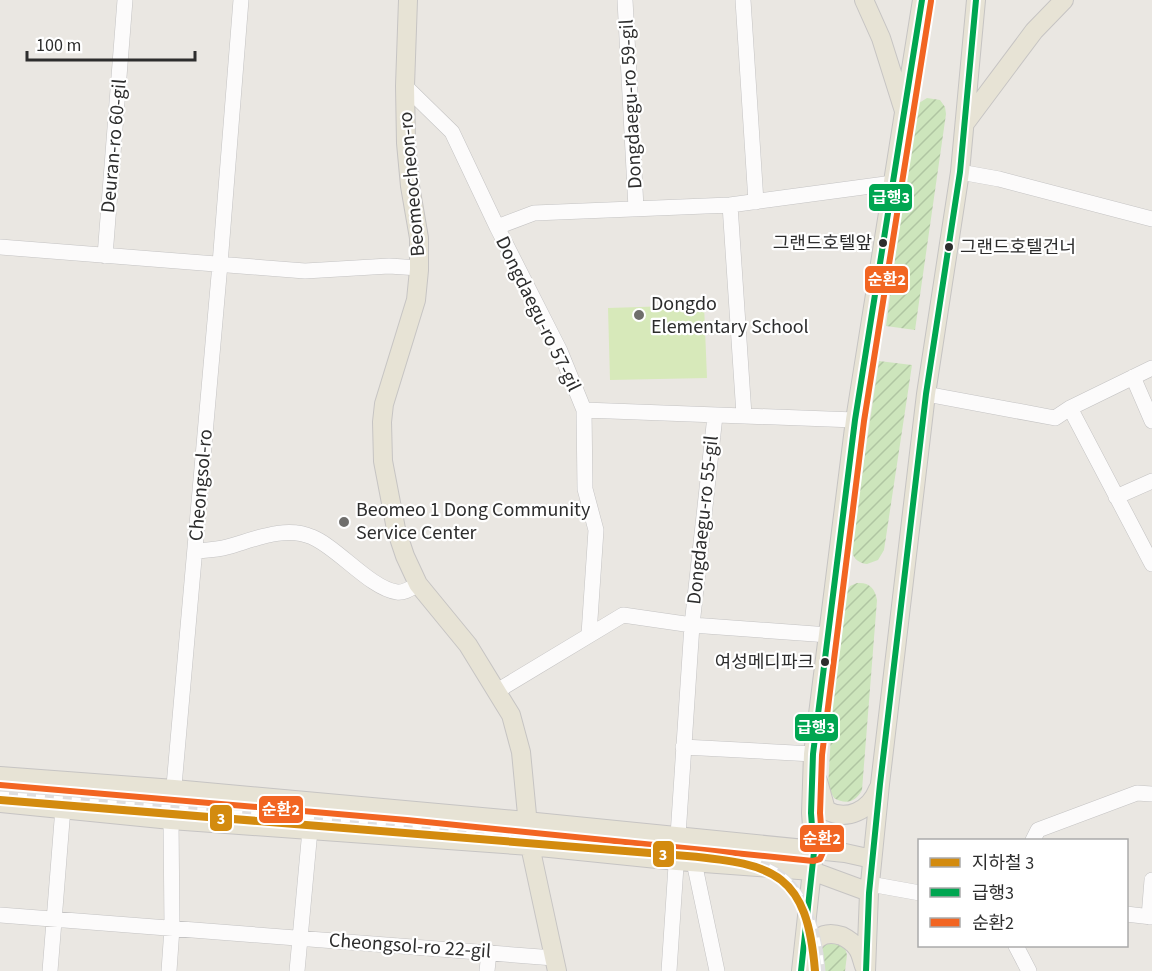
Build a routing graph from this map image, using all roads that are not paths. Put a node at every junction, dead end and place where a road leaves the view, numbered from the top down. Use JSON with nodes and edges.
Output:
{"nodes":[{"id":1,"x":125,"y":0,"type":"edge"},
{"id":2,"x":241,"y":0,"type":"edge"},
{"id":3,"x":408,"y":0,"type":"edge"},
{"id":4,"x":625,"y":0,"type":"edge"},
{"id":5,"x":743,"y":0,"type":"edge"},
{"id":6,"x":864,"y":0,"type":"edge"},
{"id":7,"x":922,"y":0,"type":"edge"},
{"id":8,"x":976,"y":0,"type":"edge"},
{"id":9,"x":1064,"y":0,"type":"edge"},
{"id":10,"x":405,"y":86,"type":"junction"},
{"id":11,"x":905,"y":115,"type":"junction"},
{"id":12,"x":964,"y":124,"type":"junction"},
{"id":13,"x":960,"y":172,"type":"junction"},
{"id":14,"x":893,"y":183,"type":"junction"},
{"id":15,"x":756,"y":202,"type":"junction"},
{"id":16,"x":730,"y":204,"type":"junction"},
{"id":17,"x":636,"y":208,"type":"junction"},
{"id":18,"x":1152,"y":219,"type":"edge"},
{"id":19,"x":497,"y":227,"type":"junction"},
{"id":20,"x":0,"y":247,"type":"edge"},
{"id":21,"x":105,"y":256,"type":"junction"},
{"id":22,"x":220,"y":264,"type":"junction"},
{"id":23,"x":419,"y":268,"type":"junction"},
{"id":24,"x":1152,"y":368,"type":"edge"},
{"id":25,"x":1133,"y":377,"type":"junction"},
{"id":26,"x":926,"y":394,"type":"junction"},
{"id":27,"x":1070,"y":408,"type":"junction"},
{"id":28,"x":584,"y":410,"type":"junction"},
{"id":29,"x":744,"y":415,"type":"junction"},
{"id":30,"x":715,"y":416,"type":"junction"},
{"id":31,"x":855,"y":420,"type":"junction"},
{"id":32,"x":1152,"y":421,"type":"edge"},
{"id":33,"x":1152,"y":481,"type":"edge"},
{"id":34,"x":1116,"y":497,"type":"junction"},
{"id":35,"x":195,"y":551,"type":"junction"},
{"id":36,"x":1150,"y":559,"type":"edge"},
{"id":37,"x":418,"y":584,"type":"junction"},
{"id":38,"x":692,"y":625,"type":"junction"},
{"id":39,"x":589,"y":634,"type":"junction"},
{"id":40,"x":829,"y":635,"type":"junction"},
{"id":41,"x":497,"y":691,"type":"junction"},
{"id":42,"x":683,"y":747,"type":"junction"},
{"id":43,"x":813,"y":759,"type":"junction"},
{"id":44,"x":0,"y":776,"type":"edge"},
{"id":45,"x":880,"y":784,"type":"junction"},
{"id":46,"x":174,"y":789,"type":"junction"},
{"id":47,"x":1152,"y":794,"type":"edge"},
{"id":48,"x":0,"y":803,"type":"edge"},
{"id":49,"x":63,"y":808,"type":"junction"},
{"id":50,"x":876,"y":815,"type":"junction"},
{"id":51,"x":171,"y":820,"type":"junction"},
{"id":52,"x":526,"y":821,"type":"junction"},
{"id":53,"x":310,"y":830,"type":"junction"},
{"id":54,"x":677,"y":837,"type":"junction"},
{"id":55,"x":1034,"y":839,"type":"edge"},
{"id":56,"x":530,"y":846,"type":"junction"},
{"id":57,"x":845,"y":853,"type":"junction"},
{"id":58,"x":821,"y":857,"type":"junction"},
{"id":59,"x":872,"y":859,"type":"junction"},
{"id":60,"x":686,"y":862,"type":"junction"},
{"id":61,"x":812,"y":871,"type":"junction"},
{"id":62,"x":1152,"y":880,"type":"edge"},
{"id":63,"x":844,"y":881,"type":"junction"},
{"id":64,"x":870,"y":888,"type":"junction"},
{"id":65,"x":918,"y":893,"type":"edge"},
{"id":66,"x":1128,"y":914,"type":"edge"},
{"id":67,"x":0,"y":915,"type":"edge"},
{"id":68,"x":1151,"y":917,"type":"edge"},
{"id":69,"x":54,"y":919,"type":"junction"},
{"id":70,"x":172,"y":928,"type":"junction"},
{"id":71,"x":301,"y":938,"type":"junction"},
{"id":72,"x":1017,"y":947,"type":"edge"},
{"id":73,"x":867,"y":950,"type":"junction"},
{"id":74,"x":489,"y":952,"type":"junction"},
{"id":75,"x":556,"y":964,"type":"edge"},
{"id":76,"x":50,"y":971,"type":"edge"},
{"id":77,"x":169,"y":971,"type":"edge"},
{"id":78,"x":297,"y":971,"type":"edge"},
{"id":79,"x":487,"y":971,"type":"edge"},
{"id":80,"x":669,"y":971,"type":"edge"},
{"id":81,"x":717,"y":971,"type":"edge"},
{"id":82,"x":801,"y":971,"type":"edge"},
{"id":83,"x":865,"y":971,"type":"edge"},
{"id":84,"x":1029,"y":971,"type":"edge"}],
"edges":[{"from":1,"to":21,"type":"street","name":"Deuran-ro 60-gil"},
{"from":2,"to":22,"type":"street","name":"Cheongsol-ro"},
{"from":3,"to":10,"type":"main road","name":"Beomeocheon-ro"},
{"from":4,"to":17,"type":"street","name":"Dongdaegu-ro 59-gil"},
{"from":5,"to":15,"type":"street"},
{"from":6,"to":11,"type":"main road"},
{"from":7,"to":11,"type":"main road"},
{"from":8,"to":12,"type":"main road"},
{"from":9,"to":12,"type":"main road"},
{"from":10,"to":19,"type":"street","name":"Dongdaegu-ro 57-gil"},
{"from":10,"to":23,"type":"main road","name":"Beomeocheon-ro"},
{"from":11,"to":14,"type":"main road"},
{"from":12,"to":13,"type":"main road"},
{"from":13,"to":18,"type":"street"},
{"from":13,"to":26,"type":"main road"},
{"from":14,"to":15,"type":"street","name":"Dongdaegu-ro 59-gil"},
{"from":14,"to":31,"type":"main road"},
{"from":15,"to":16,"type":"street","name":"Dongdaegu-ro 59-gil"},
{"from":16,"to":17,"type":"street","name":"Dongdaegu-ro 59-gil"},
{"from":16,"to":29,"type":"street"},
{"from":17,"to":19,"type":"street","name":"Dongdaegu-ro 59-gil"},
{"from":19,"to":28,"type":"street","name":"Dongdaegu-ro 57-gil"},
{"from":20,"to":21,"type":"street"},
{"from":21,"to":22,"type":"street"},
{"from":22,"to":23,"type":"street"},
{"from":22,"to":35,"type":"street","name":"Cheongsol-ro"},
{"from":23,"to":37,"type":"main road","name":"Beomeocheon-ro"},
{"from":24,"to":25,"type":"street"},
{"from":25,"to":27,"type":"street"},
{"from":25,"to":32,"type":"street"},
{"from":26,"to":27,"type":"street"},
{"from":26,"to":45,"type":"main road"},
{"from":27,"to":34,"type":"street"},
{"from":28,"to":30,"type":"street","name":"Dongdaegu-ro 57-gil"},
{"from":28,"to":39,"type":"street"},
{"from":29,"to":30,"type":"street","name":"Dongdaegu-ro 57-gil"},
{"from":29,"to":31,"type":"street","name":"Dongdaegu-ro 57-gil"},
{"from":30,"to":38,"type":"street","name":"Dongdaegu-ro 55-gil"},
{"from":31,"to":40,"type":"main road"},
{"from":33,"to":34,"type":"street"},
{"from":34,"to":36,"type":"street"},
{"from":35,"to":37,"type":"street"},
{"from":35,"to":46,"type":"street","name":"Cheongsol-ro"},
{"from":37,"to":41,"type":"main road","name":"Beomeocheon-ro"},
{"from":38,"to":39,"type":"street","name":"Dongdaegu-ro 55-gil"},
{"from":38,"to":40,"type":"street","name":"Dongdaegu-ro 55-gil"},
{"from":38,"to":42,"type":"street"},
{"from":39,"to":41,"type":"street","name":"Dongdaegu-ro 55-gil"},
{"from":40,"to":43,"type":"main road"},
{"from":41,"to":52,"type":"main road","name":"Beomeocheon-ro"},
{"from":42,"to":43,"type":"street"},
{"from":42,"to":54,"type":"street"},
{"from":43,"to":45,"type":"main road"},
{"from":43,"to":58,"type":"main road"},
{"from":44,"to":46,"type":"main road"},
{"from":45,"to":50,"type":"main road"},
{"from":46,"to":51,"type":"street","name":"Cheongsol-ro"},
{"from":46,"to":52,"type":"main road"},
{"from":47,"to":55,"type":"street"},
{"from":48,"to":49,"type":"main road"},
{"from":49,"to":51,"type":"main road"},
{"from":49,"to":69,"type":"street"},
{"from":50,"to":57,"type":"main road"},
{"from":50,"to":59,"type":"main road"},
{"from":51,"to":53,"type":"main road"},
{"from":51,"to":70,"type":"street","name":"Cheongsol-ro"},
{"from":52,"to":54,"type":"main road"},
{"from":52,"to":56,"type":"main road","name":"Beomeocheon-ro"},
{"from":53,"to":56,"type":"main road"},
{"from":53,"to":71,"type":"street","name":"Cheongsol-ro 22-gil"},
{"from":54,"to":58,"type":"main road"},
{"from":54,"to":60,"type":"street"},
{"from":56,"to":60,"type":"main road"},
{"from":56,"to":75,"type":"main road","name":"Beomeocheon-ro"},
{"from":57,"to":58,"type":"main road"},
{"from":57,"to":59,"type":"main road"},
{"from":58,"to":61,"type":"main road"},
{"from":58,"to":63,"type":"main road"},
{"from":59,"to":64,"type":"main road"},
{"from":60,"to":61,"type":"main road"},
{"from":60,"to":80,"type":"street"},
{"from":60,"to":81,"type":"street"},
{"from":61,"to":63,"type":"main road"},
{"from":61,"to":82,"type":"main road"},
{"from":62,"to":68,"type":"street"},
{"from":63,"to":64,"type":"main road"},
{"from":63,"to":73,"type":"main road"},
{"from":64,"to":65,"type":"street"},
{"from":64,"to":73,"type":"main road"},
{"from":66,"to":68,"type":"street"},
{"from":67,"to":69,"type":"street","name":"Cheongsol-ro 22-gil"},
{"from":69,"to":70,"type":"street","name":"Cheongsol-ro 22-gil"},
{"from":69,"to":76,"type":"street"},
{"from":70,"to":71,"type":"street","name":"Cheongsol-ro 22-gil"},
{"from":70,"to":77,"type":"street","name":"Cheongsol-ro"},
{"from":71,"to":74,"type":"street","name":"Cheongsol-ro 22-gil"},
{"from":71,"to":78,"type":"street"},
{"from":72,"to":84,"type":"street"},
{"from":73,"to":83,"type":"main road"},
{"from":74,"to":75,"type":"street","name":"Cheongsol-ro 22-gil"},
{"from":74,"to":79,"type":"street"},
{"from":82,"to":83,"type":"main road"}]}
